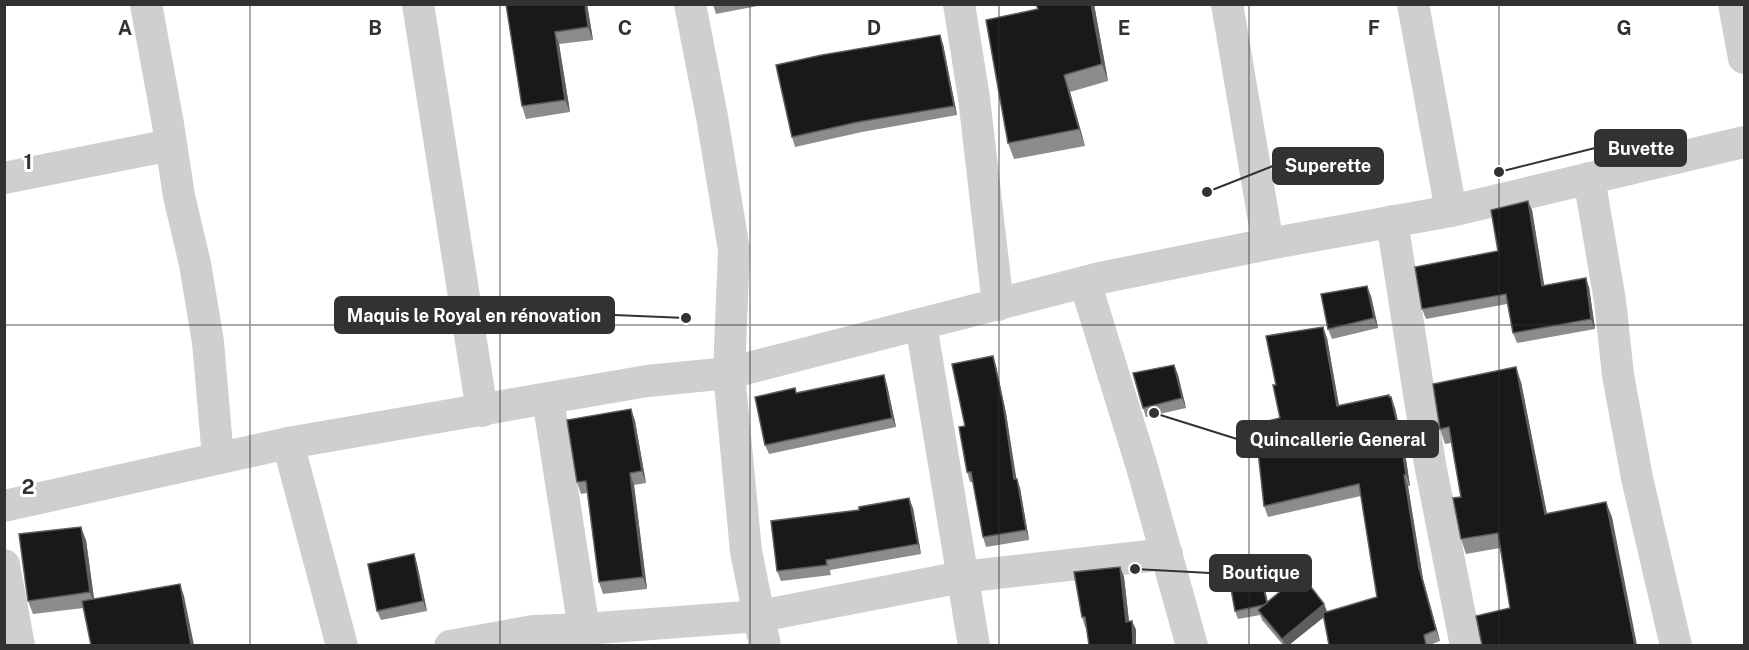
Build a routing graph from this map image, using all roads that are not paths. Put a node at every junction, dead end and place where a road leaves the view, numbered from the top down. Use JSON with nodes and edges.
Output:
{"nodes":[{"id":1,"x":146,"y":4,"type":"edge"},
{"id":2,"x":418,"y":4,"type":"edge"},
{"id":3,"x":690,"y":4,"type":"edge"},
{"id":4,"x":959,"y":4,"type":"edge"},
{"id":5,"x":1227,"y":4,"type":"edge"},
{"id":6,"x":1413,"y":4,"type":"edge"},
{"id":7,"x":1734,"y":4,"type":"edge"},
{"id":8,"x":1744,"y":58,"type":"edge"},
{"id":9,"x":1744,"y":141,"type":"edge"},
{"id":10,"x":171,"y":145,"type":"junction"},
{"id":11,"x":4,"y":178,"type":"edge"},
{"id":12,"x":1589,"y":178,"type":"junction"},
{"id":13,"x":1451,"y":211,"type":"junction"},
{"id":14,"x":1392,"y":221,"type":"junction"},
{"id":15,"x":1268,"y":244,"type":"junction"},
{"id":16,"x":1085,"y":282,"type":"junction"},
{"id":17,"x":998,"y":305,"type":"junction"},
{"id":18,"x":921,"y":324,"type":"junction"},
{"id":19,"x":729,"y":373,"type":"junction"},
{"id":20,"x":548,"y":399,"type":"junction"},
{"id":21,"x":482,"y":411,"type":"junction"},
{"id":22,"x":288,"y":443,"type":"junction"},
{"id":23,"x":218,"y":458,"type":"junction"},
{"id":24,"x":4,"y":506,"type":"edge"},
{"id":25,"x":1167,"y":554,"type":"junction"},
{"id":26,"x":4,"y":565,"type":"edge"},
{"id":27,"x":962,"y":578,"type":"junction"},
{"id":28,"x":584,"y":629,"type":"junction"},
{"id":29,"x":762,"y":631,"type":"edge"},
{"id":30,"x":19,"y":645,"type":"edge"},
{"id":31,"x":342,"y":645,"type":"edge"},
{"id":32,"x":450,"y":645,"type":"edge"},
{"id":33,"x":974,"y":645,"type":"edge"},
{"id":34,"x":1192,"y":645,"type":"edge"},
{"id":35,"x":1466,"y":645,"type":"edge"},
{"id":36,"x":1676,"y":645,"type":"edge"}],
"edges":[{"from":1,"to":10,"type":"street"},
{"from":2,"to":21,"type":"street"},
{"from":3,"to":19,"type":"street"},
{"from":4,"to":17,"type":"street"},
{"from":5,"to":15,"type":"street"},
{"from":6,"to":13,"type":"street"},
{"from":7,"to":8,"type":"street"},
{"from":9,"to":12,"type":"street"},
{"from":10,"to":11,"type":"street"},
{"from":10,"to":23,"type":"street"},
{"from":12,"to":13,"type":"street"},
{"from":12,"to":36,"type":"street"},
{"from":13,"to":14,"type":"street"},
{"from":14,"to":15,"type":"street"},
{"from":14,"to":35,"type":"street"},
{"from":15,"to":16,"type":"street"},
{"from":16,"to":17,"type":"street"},
{"from":16,"to":25,"type":"street"},
{"from":17,"to":18,"type":"street"},
{"from":18,"to":19,"type":"street"},
{"from":18,"to":27,"type":"street"},
{"from":19,"to":20,"type":"street"},
{"from":19,"to":29,"type":"street"},
{"from":20,"to":21,"type":"street"},
{"from":20,"to":28,"type":"street"},
{"from":21,"to":22,"type":"street"},
{"from":22,"to":23,"type":"street"},
{"from":22,"to":31,"type":"street"},
{"from":23,"to":24,"type":"street"},
{"from":25,"to":27,"type":"street"},
{"from":25,"to":34,"type":"street"},
{"from":26,"to":30,"type":"street"},
{"from":27,"to":29,"type":"street"},
{"from":27,"to":33,"type":"street"},
{"from":28,"to":29,"type":"street"},
{"from":28,"to":32,"type":"street"}]}
